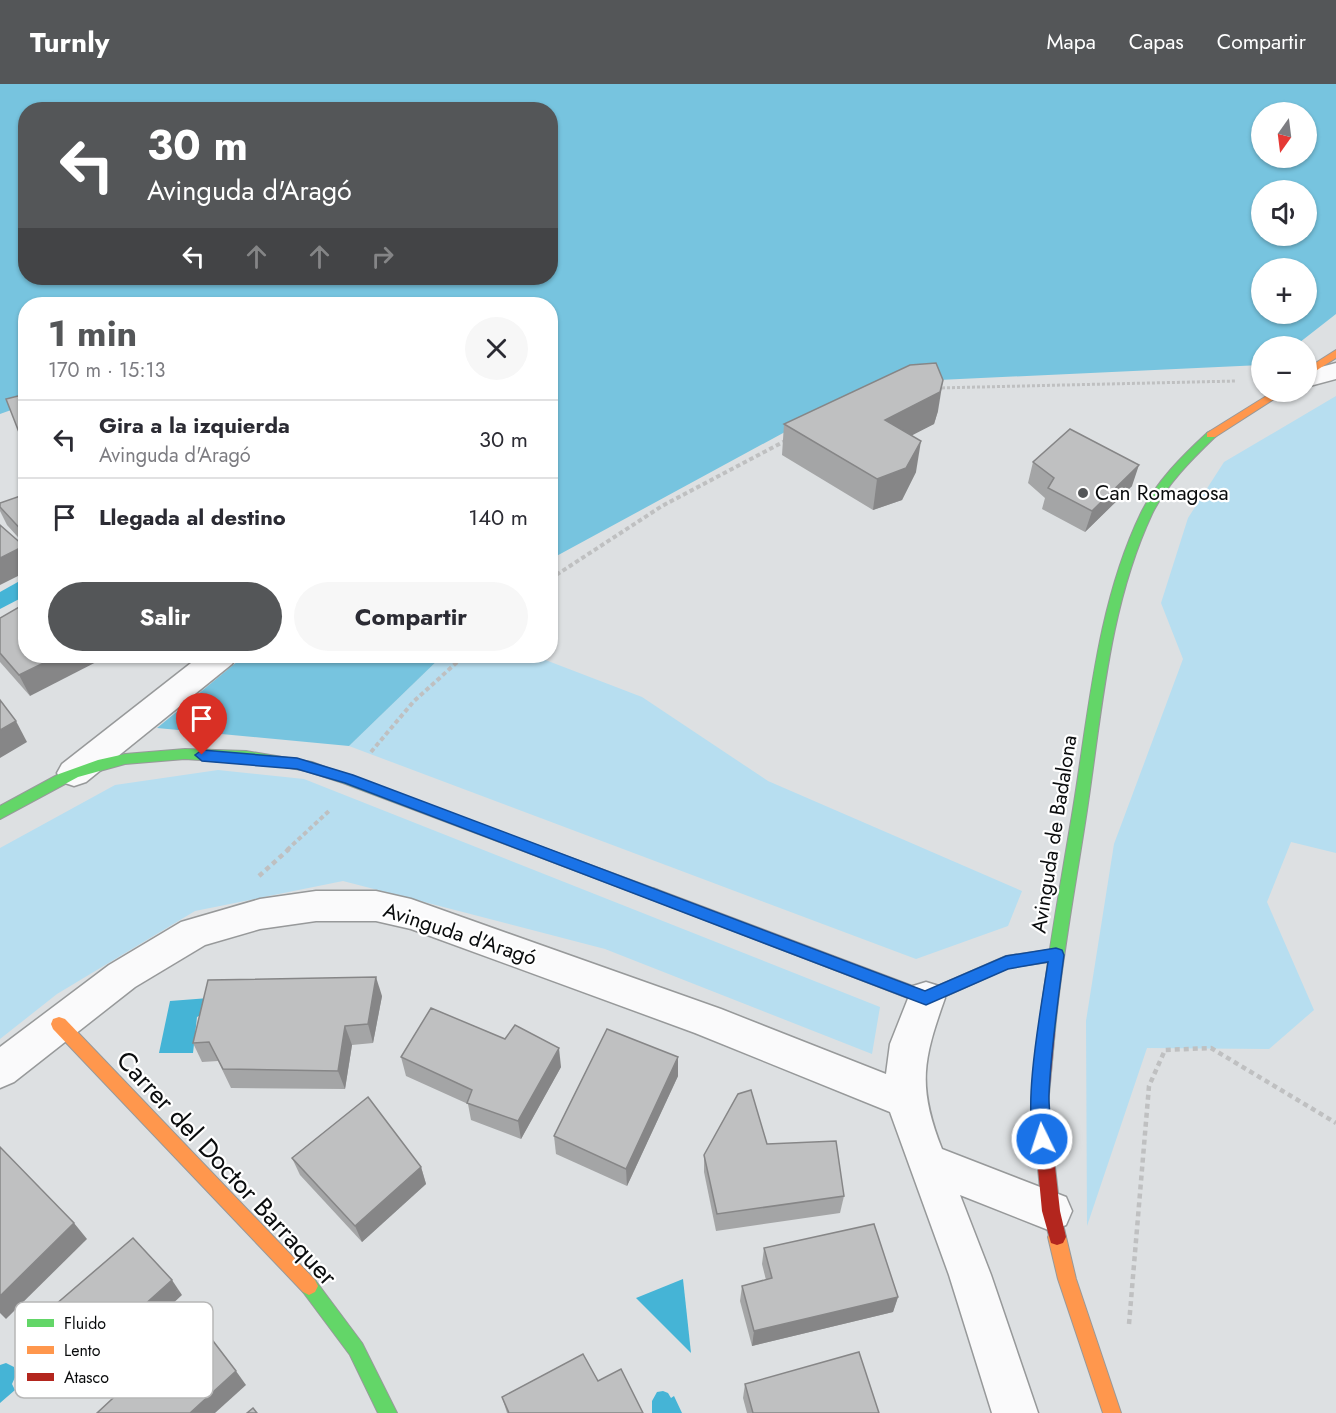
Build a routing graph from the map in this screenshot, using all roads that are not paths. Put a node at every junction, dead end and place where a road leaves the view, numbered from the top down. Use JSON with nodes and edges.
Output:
{"nodes":[{"id":1,"x":1336,"y":353,"type":"edge"},
{"id":2,"x":1317,"y":368,"type":"edge"},
{"id":3,"x":1336,"y":371,"type":"edge"},
{"id":4,"x":1317,"y":375,"type":"edge"},
{"id":5,"x":1263,"y":402,"type":"edge"},
{"id":6,"x":212,"y":663,"type":"edge"},
{"id":7,"x":74,"y":773,"type":"junction"},
{"id":8,"x":0,"y":813,"type":"edge"},
{"id":9,"x":1056,"y":955,"type":"junction"},
{"id":10,"x":926,"y":999,"type":"junction"},
{"id":11,"x":59,"y":1024,"type":"junction"},
{"id":12,"x":0,"y":1070,"type":"edge"},
{"id":13,"x":906,"y":1100,"type":"junction"},
{"id":14,"x":928,"y":1163,"type":"junction"},
{"id":15,"x":1052,"y":1211,"type":"junction"},
{"id":16,"x":388,"y":1413,"type":"edge"},
{"id":17,"x":1016,"y":1413,"type":"edge"},
{"id":18,"x":1112,"y":1413,"type":"edge"}],
"edges":[{"from":1,"to":2,"type":"street"},
{"from":3,"to":4,"type":"street"},
{"from":5,"to":9,"type":"street","name":"Avinguda de Badalona"},
{"from":6,"to":7,"type":"street"},
{"from":7,"to":8,"type":"street"},
{"from":7,"to":10,"type":"street"},
{"from":9,"to":10,"type":"street"},
{"from":9,"to":15,"type":"street","name":"Avinguda de Badalona"},
{"from":10,"to":13,"type":"street"},
{"from":11,"to":12,"type":"street","name":"Avinguda d'Aragó"},
{"from":11,"to":13,"type":"street","name":"Avinguda d'Aragó"},
{"from":11,"to":16,"type":"street","name":"Carrer del Doctor Barraquer"},
{"from":13,"to":14,"type":"street"},
{"from":14,"to":15,"type":"street"},
{"from":14,"to":17,"type":"street"},
{"from":15,"to":18,"type":"street","name":"Avinguda de Badalona"}]}
